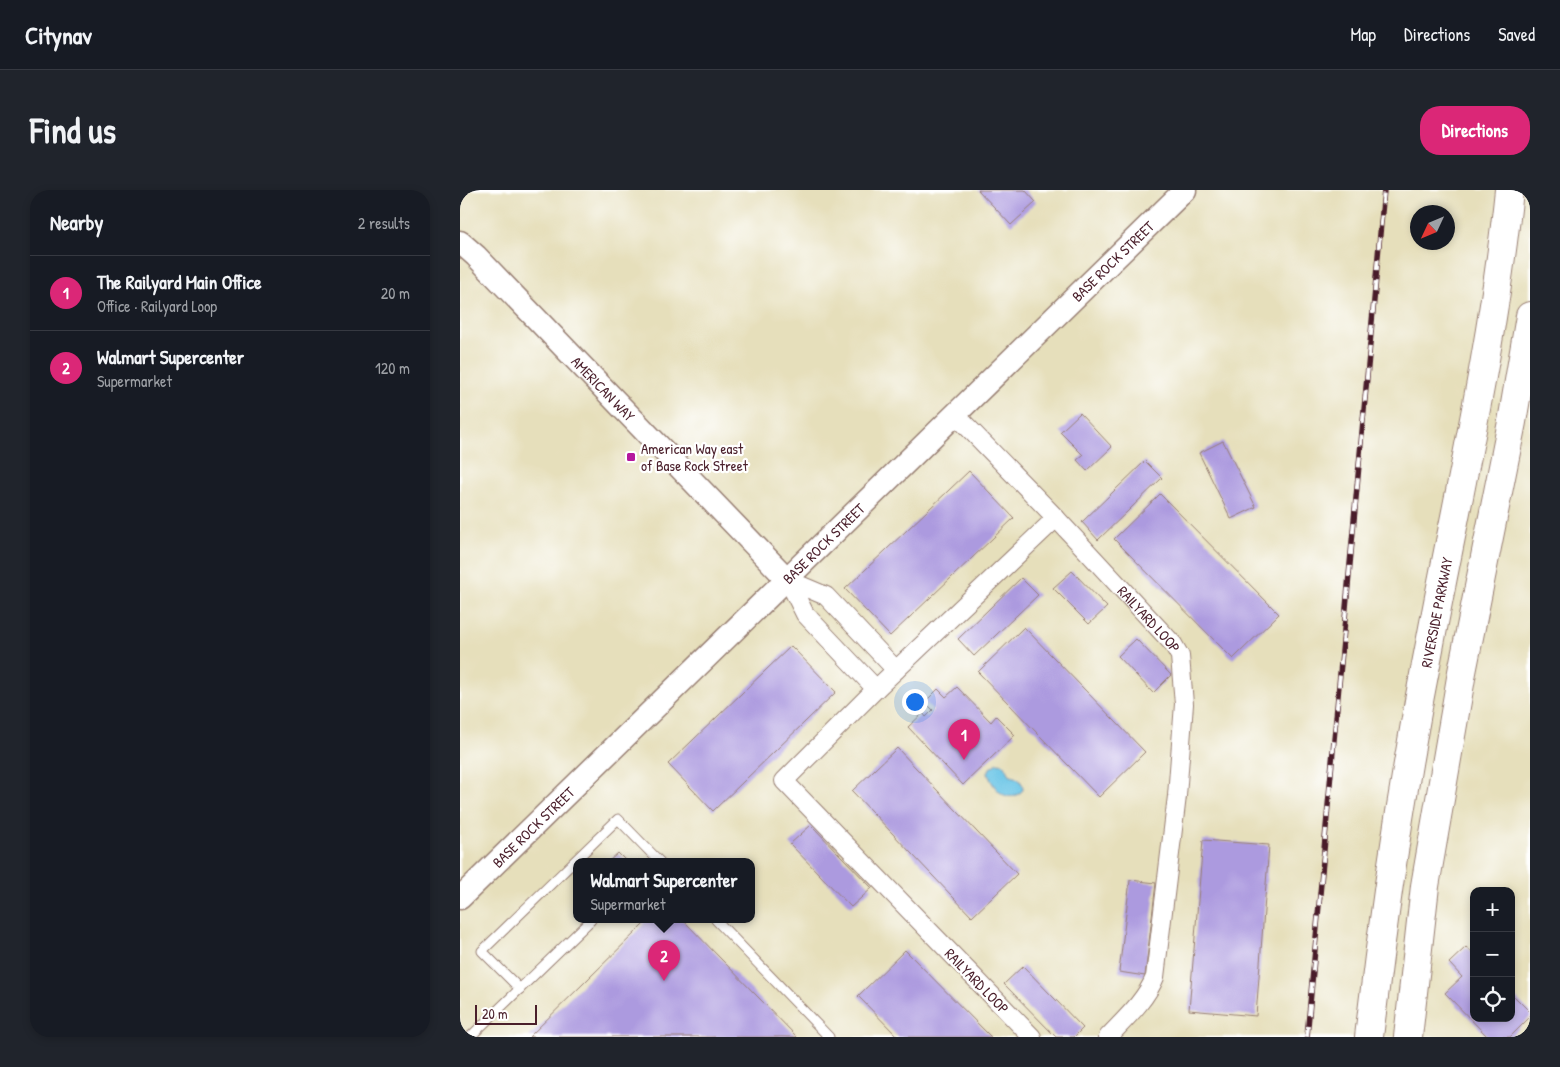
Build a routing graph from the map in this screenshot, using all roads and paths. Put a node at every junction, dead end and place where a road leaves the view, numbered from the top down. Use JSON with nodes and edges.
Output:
{"nodes":[{"id":1,"x":1185,"y":190,"type":"edge"},
{"id":2,"x":1510,"y":190,"type":"edge"},
{"id":3,"x":460,"y":242,"type":"edge"},
{"id":4,"x":1530,"y":316,"type":"edge"},
{"id":5,"x":956,"y":415,"type":"junction"},
{"id":6,"x":1056,"y":518,"type":"junction"},
{"id":7,"x":788,"y":580,"type":"junction"},
{"id":8,"x":896,"y":670,"type":"junction"},
{"id":9,"x":876,"y":689,"type":"junction"},
{"id":10,"x":578,"y":858,"type":"edge"},
{"id":11,"x":656,"y":858,"type":"edge"},
{"id":12,"x":573,"y":863,"type":"edge"},
{"id":13,"x":460,"y":898,"type":"edge"},
{"id":14,"x":587,"y":923,"type":"edge"},
{"id":15,"x":719,"y":923,"type":"edge"},
{"id":16,"x":520,"y":988,"type":"junction"},
{"id":17,"x":470,"y":1037,"type":"edge"},
{"id":18,"x":829,"y":1037,"type":"edge"},
{"id":19,"x":1032,"y":1037,"type":"edge"},
{"id":20,"x":1108,"y":1037,"type":"edge"},
{"id":21,"x":1370,"y":1037,"type":"edge"},
{"id":22,"x":1408,"y":1037,"type":"edge"}],
"edges":[{"from":1,"to":5,"type":"street","name":"BASE ROCK STREET"},
{"from":2,"to":21,"type":"main road","name":"RIVERSIDE PARKWAY"},
{"from":3,"to":7,"type":"street","name":"AMERICAN WAY"},
{"from":4,"to":22,"type":"main road"},
{"from":5,"to":6,"type":"street"},
{"from":5,"to":7,"type":"street","name":"BASE ROCK STREET"},
{"from":6,"to":8,"type":"street","name":"RAILYARD LOOP"},
{"from":6,"to":20,"type":"street","name":"RAILYARD LOOP"},
{"from":7,"to":8,"type":"street"},
{"from":7,"to":9,"type":"street"},
{"from":7,"to":13,"type":"street","name":"BASE ROCK STREET"},
{"from":8,"to":9,"type":"street","name":"RAILYARD LOOP"},
{"from":9,"to":19,"type":"street","name":"RAILYARD LOOP"},
{"from":10,"to":11,"type":"lane"},
{"from":12,"to":16,"type":"lane"},
{"from":14,"to":16,"type":"lane"},
{"from":15,"to":18,"type":"lane"},
{"from":16,"to":17,"type":"lane"}]}
